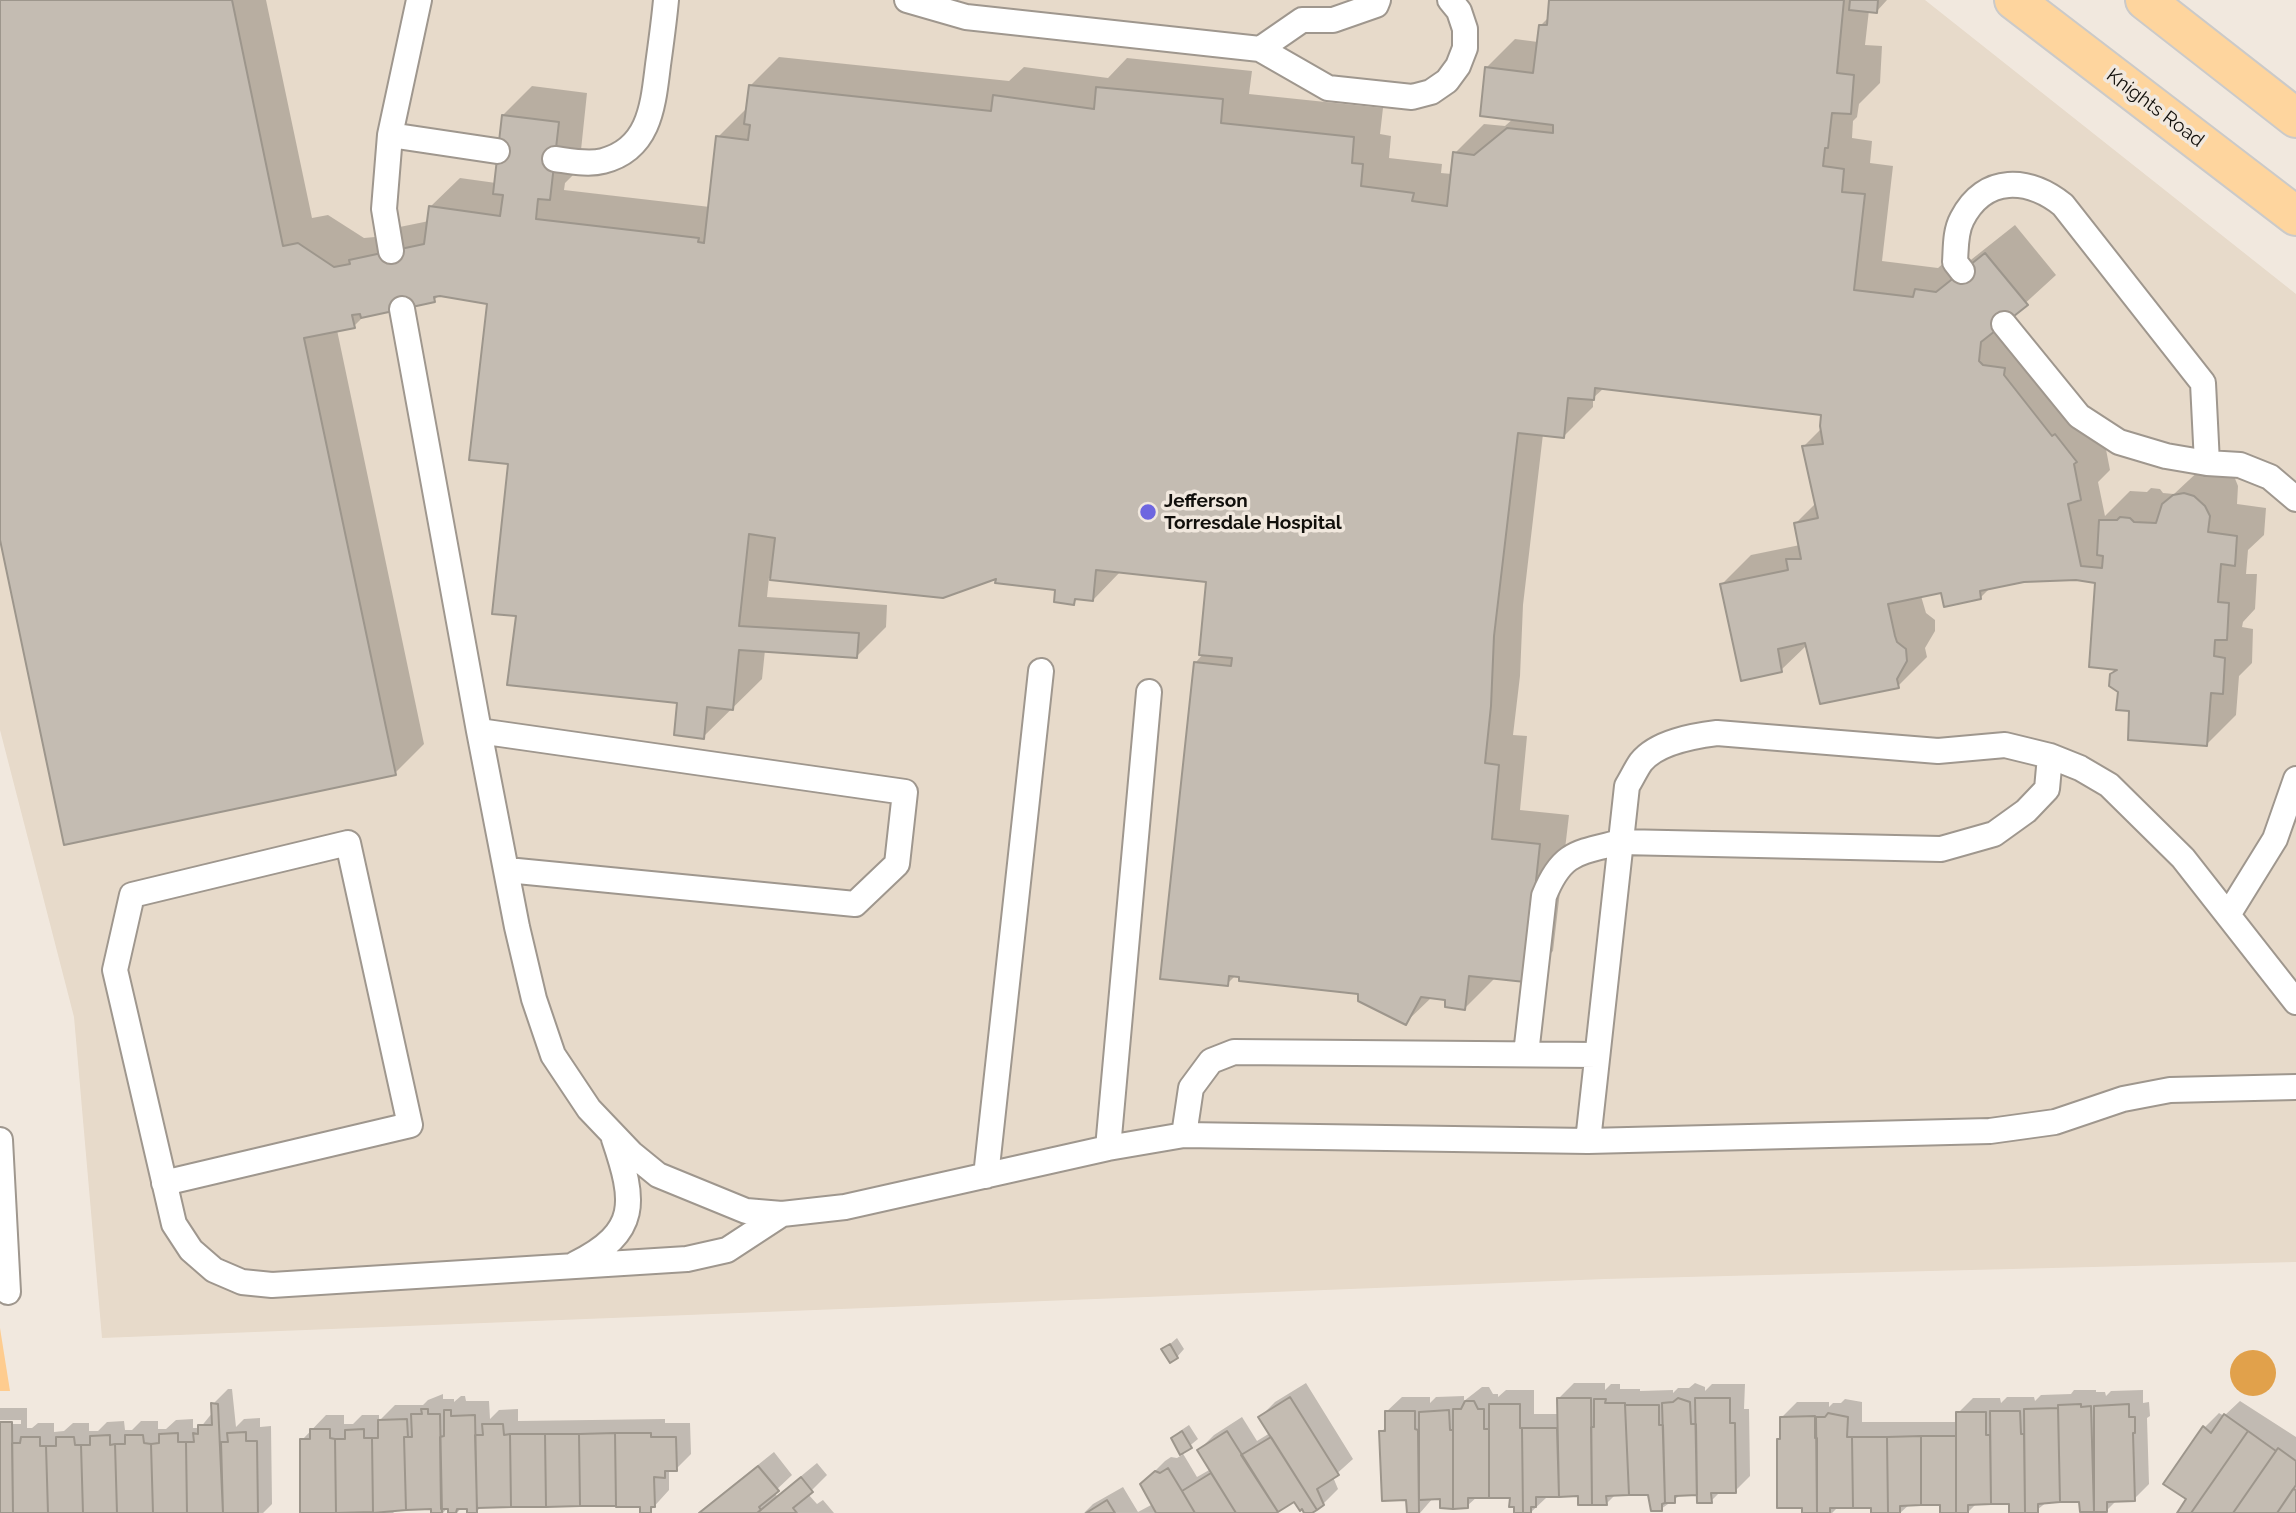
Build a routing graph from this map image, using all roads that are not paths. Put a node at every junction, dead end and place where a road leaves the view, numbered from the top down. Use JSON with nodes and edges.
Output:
{"nodes":[{"id":1,"x":419,"y":0,"type":"edge"},
{"id":2,"x":666,"y":0,"type":"edge"},
{"id":3,"x":907,"y":0,"type":"edge"},
{"id":4,"x":1378,"y":0,"type":"edge"},
{"id":5,"x":1450,"y":0,"type":"edge"},
{"id":6,"x":2014,"y":0,"type":"edge"},
{"id":7,"x":2145,"y":0,"type":"edge"},
{"id":8,"x":1298,"y":10,"type":"edge"},
{"id":9,"x":1259,"y":49,"type":"junction"},
{"id":10,"x":2296,"y":118,"type":"edge"},
{"id":11,"x":390,"y":135,"type":"junction"},
{"id":12,"x":497,"y":151,"type":"dead end"},
{"id":13,"x":555,"y":159,"type":"dead end"},
{"id":14,"x":2296,"y":216,"type":"edge"},
{"id":15,"x":391,"y":251,"type":"dead end"},
{"id":16,"x":1962,"y":271,"type":"dead end"},
{"id":17,"x":402,"y":309,"type":"dead end"},
{"id":18,"x":2004,"y":324,"type":"dead end"},
{"id":19,"x":2207,"y":463,"type":"junction"},
{"id":20,"x":2296,"y":499,"type":"edge"},
{"id":21,"x":1041,"y":671,"type":"dead end"},
{"id":22,"x":1149,"y":692,"type":"dead end"},
{"id":23,"x":479,"y":731,"type":"junction"},
{"id":24,"x":2050,"y":756,"type":"junction"},
{"id":25,"x":2296,"y":779,"type":"edge"},
{"id":26,"x":1621,"y":842,"type":"junction"},
{"id":27,"x":507,"y":870,"type":"junction"},
{"id":28,"x":2228,"y":915,"type":"junction"},
{"id":29,"x":2296,"y":1002,"type":"edge"},
{"id":30,"x":1526,"y":1054,"type":"junction"},
{"id":31,"x":1597,"y":1055,"type":"junction"},
{"id":32,"x":2296,"y":1087,"type":"edge"},
{"id":33,"x":611,"y":1133,"type":"junction"},
{"id":34,"x":1184,"y":1135,"type":"junction"},
{"id":35,"x":0,"y":1140,"type":"edge"},
{"id":36,"x":1588,"y":1141,"type":"junction"},
{"id":37,"x":1108,"y":1148,"type":"junction"},
{"id":38,"x":986,"y":1175,"type":"junction"},
{"id":39,"x":164,"y":1183,"type":"junction"},
{"id":40,"x":782,"y":1213,"type":"junction"},
{"id":41,"x":568,"y":1268,"type":"junction"},
{"id":42,"x":8,"y":1292,"type":"dead end"}],
"edges":[{"from":1,"to":11,"type":"lane"},
{"from":2,"to":13,"type":"lane"},
{"from":3,"to":9,"type":"lane"},
{"from":4,"to":8,"type":"lane"},
{"from":5,"to":9,"type":"lane"},
{"from":6,"to":14,"type":"main road","name":"Knights Road"},
{"from":7,"to":10,"type":"main road"},
{"from":8,"to":9,"type":"lane"},
{"from":11,"to":12,"type":"lane"},
{"from":11,"to":15,"type":"lane"},
{"from":16,"to":19,"type":"lane"},
{"from":17,"to":23,"type":"lane"},
{"from":18,"to":19,"type":"lane"},
{"from":19,"to":20,"type":"lane"},
{"from":21,"to":38,"type":"lane"},
{"from":22,"to":37,"type":"lane"},
{"from":23,"to":27,"type":"lane"},
{"from":23,"to":27,"type":"lane"},
{"from":24,"to":26,"type":"lane"},
{"from":24,"to":26,"type":"lane"},
{"from":24,"to":28,"type":"lane"},
{"from":25,"to":28,"type":"lane"},
{"from":26,"to":30,"type":"lane"},
{"from":26,"to":31,"type":"lane"},
{"from":27,"to":33,"type":"lane"},
{"from":28,"to":29,"type":"lane"},
{"from":30,"to":31,"type":"lane"},
{"from":30,"to":34,"type":"lane"},
{"from":31,"to":36,"type":"lane"},
{"from":32,"to":36,"type":"lane"},
{"from":33,"to":40,"type":"lane"},
{"from":33,"to":41,"type":"lane"},
{"from":34,"to":36,"type":"lane"},
{"from":34,"to":37,"type":"lane"},
{"from":35,"to":42,"type":"lane"},
{"from":37,"to":38,"type":"lane"},
{"from":38,"to":40,"type":"lane"},
{"from":39,"to":39,"type":"lane"},
{"from":39,"to":41,"type":"lane"},
{"from":40,"to":41,"type":"lane"}]}
